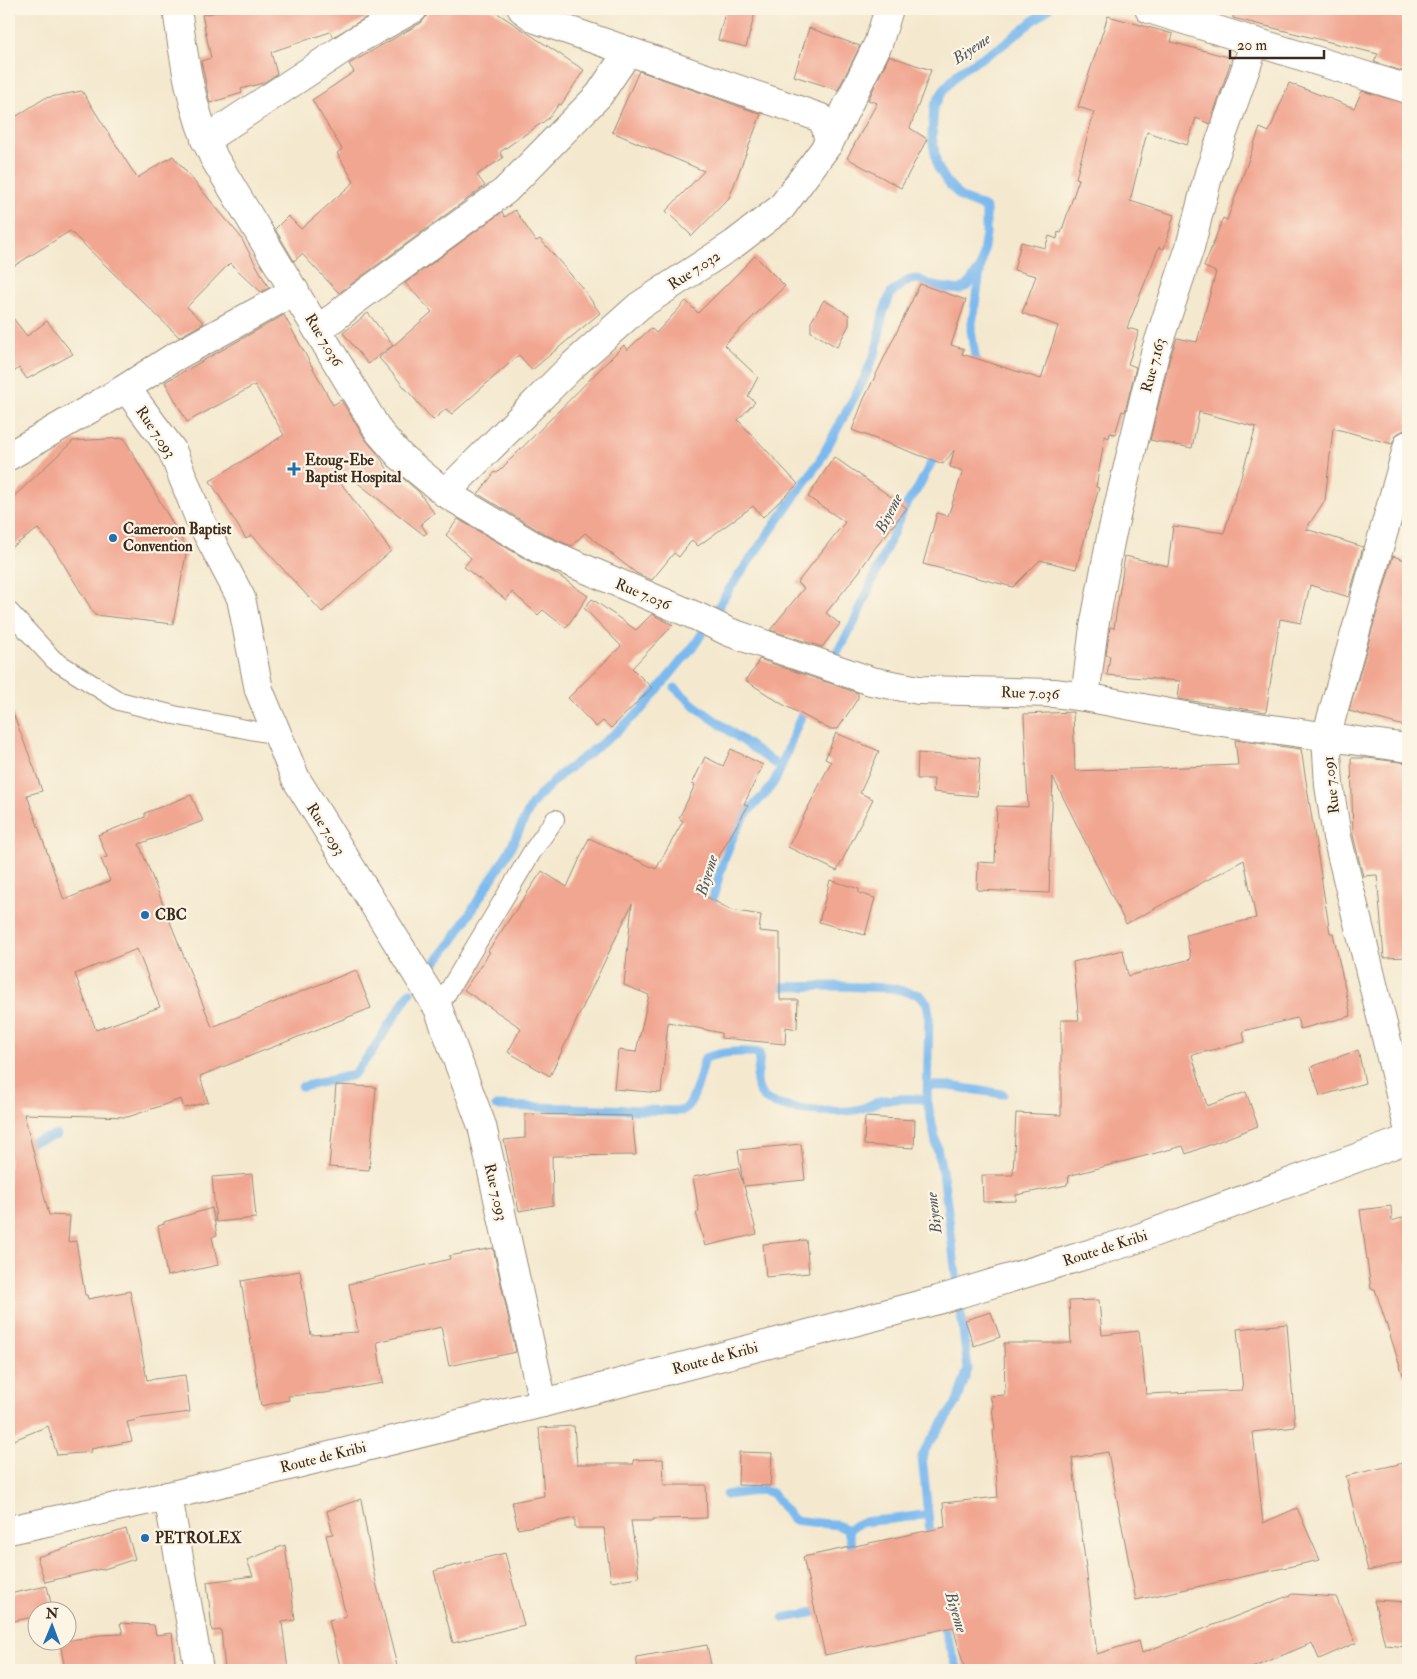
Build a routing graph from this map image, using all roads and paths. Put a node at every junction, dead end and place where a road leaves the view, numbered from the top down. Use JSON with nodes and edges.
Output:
{"nodes":[{"id":1,"x":177,"y":9,"type":"edge"},
{"id":2,"x":413,"y":9,"type":"edge"},
{"id":3,"x":522,"y":9,"type":"edge"},
{"id":4,"x":889,"y":9,"type":"edge"},
{"id":5,"x":1149,"y":9,"type":"edge"},
{"id":6,"x":1255,"y":42,"type":"junction"},
{"id":7,"x":628,"y":52,"type":"junction"},
{"id":8,"x":1408,"y":89,"type":"edge"},
{"id":9,"x":205,"y":140,"type":"junction"},
{"id":10,"x":829,"y":143,"type":"junction"},
{"id":11,"x":295,"y":291,"type":"junction"},
{"id":12,"x":317,"y":329,"type":"junction"},
{"id":13,"x":121,"y":391,"type":"junction"},
{"id":14,"x":1408,"y":445,"type":"edge"},
{"id":15,"x":9,"y":456,"type":"edge"},
{"id":16,"x":445,"y":493,"type":"junction"},
{"id":17,"x":9,"y":611,"type":"edge"},
{"id":18,"x":1085,"y":697,"type":"junction"},
{"id":19,"x":276,"y":734,"type":"junction"},
{"id":20,"x":1326,"y":737,"type":"junction"},
{"id":21,"x":1408,"y":748,"type":"edge"},
{"id":22,"x":555,"y":819,"type":"dead end"},
{"id":23,"x":438,"y":1008,"type":"junction"},
{"id":24,"x":1408,"y":1127,"type":"edge"},
{"id":25,"x":1408,"y":1139,"type":"edge"},
{"id":26,"x":543,"y":1403,"type":"junction"},
{"id":27,"x":168,"y":1496,"type":"junction"},
{"id":28,"x":9,"y":1530,"type":"edge"},
{"id":29,"x":199,"y":1670,"type":"edge"}],
"edges":[{"from":1,"to":9,"type":"street","name":"Rue 7.036"},
{"from":2,"to":9,"type":"street"},
{"from":3,"to":7,"type":"street"},
{"from":4,"to":10,"type":"street","name":"Rue 7.032"},
{"from":5,"to":6,"type":"street"},
{"from":6,"to":8,"type":"street"},
{"from":6,"to":18,"type":"street","name":"Rue 7.163"},
{"from":7,"to":10,"type":"street"},
{"from":7,"to":12,"type":"street"},
{"from":9,"to":11,"type":"street","name":"Rue 7.036"},
{"from":10,"to":16,"type":"street","name":"Rue 7.032"},
{"from":11,"to":12,"type":"street","name":"Rue 7.036"},
{"from":11,"to":13,"type":"street"},
{"from":12,"to":16,"type":"street","name":"Rue 7.036"},
{"from":13,"to":15,"type":"street"},
{"from":13,"to":19,"type":"street","name":"Rue 7.093"},
{"from":14,"to":20,"type":"street","name":"Rue 7.091"},
{"from":16,"to":18,"type":"street","name":"Rue 7.036"},
{"from":17,"to":19,"type":"lane"},
{"from":18,"to":20,"type":"street","name":"Rue 7.036"},
{"from":19,"to":23,"type":"street","name":"Rue 7.093"},
{"from":20,"to":21,"type":"street","name":"Rue 7.036"},
{"from":20,"to":24,"type":"street","name":"Rue 7.091"},
{"from":22,"to":23,"type":"lane"},
{"from":23,"to":26,"type":"street","name":"Rue 7.093"},
{"from":25,"to":26,"type":"street","name":"Route de Kribi"},
{"from":26,"to":27,"type":"street","name":"Route de Kribi"},
{"from":27,"to":28,"type":"street","name":"Route de Kribi"},
{"from":27,"to":29,"type":"street"}]}
